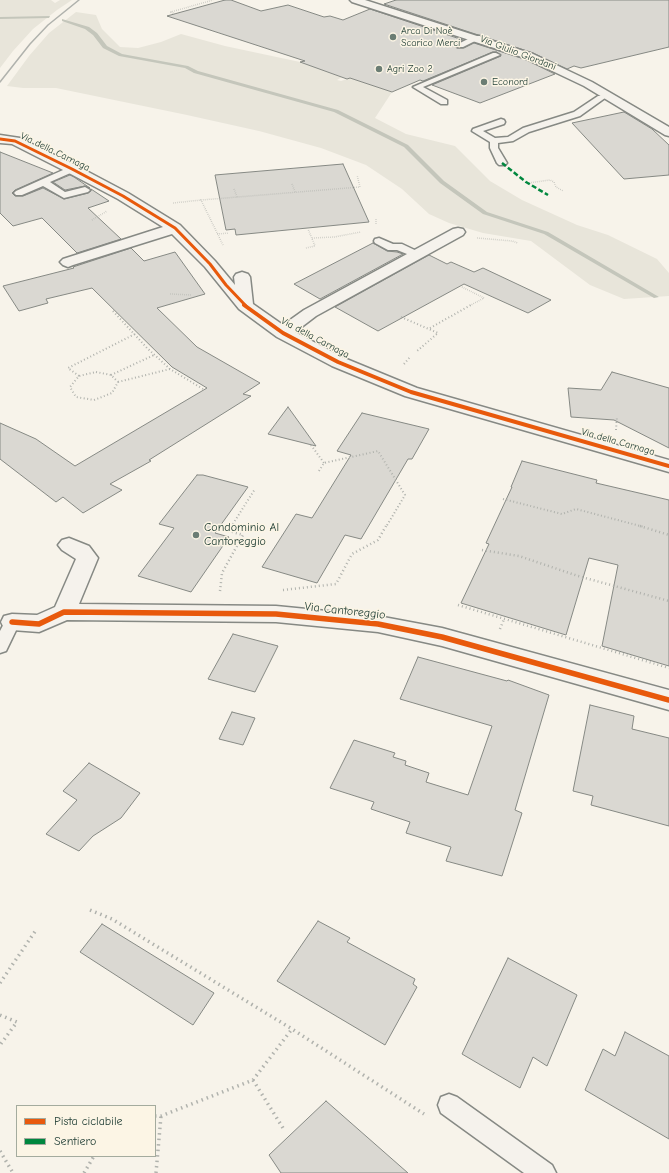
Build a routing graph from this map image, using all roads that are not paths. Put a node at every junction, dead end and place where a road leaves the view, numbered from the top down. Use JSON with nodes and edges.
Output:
{"nodes":[{"id":1,"x":358,"y":0,"type":"edge"},
{"id":2,"x":477,"y":38,"type":"junction"},
{"id":3,"x":460,"y":45,"type":"dead end"},
{"id":4,"x":496,"y":55,"type":"dead end"},
{"id":5,"x":601,"y":98,"type":"dead end"},
{"id":6,"x":444,"y":102,"type":"dead end"},
{"id":7,"x":501,"y":122,"type":"dead end"},
{"id":8,"x":669,"y":132,"type":"edge"},
{"id":9,"x":0,"y":139,"type":"edge"},
{"id":10,"x":494,"y":141,"type":"junction"},
{"id":11,"x":0,"y":148,"type":"edge"},
{"id":12,"x":502,"y":163,"type":"dead end"},
{"id":13,"x":64,"y":166,"type":"junction"},
{"id":14,"x":43,"y":182,"type":"junction"},
{"id":15,"x":85,"y":190,"type":"dead end"},
{"id":16,"x":19,"y":193,"type":"dead end"},
{"id":17,"x":175,"y":228,"type":"junction"},
{"id":18,"x":456,"y":233,"type":"road end"},
{"id":19,"x":396,"y":235,"type":"dead end"},
{"id":20,"x":379,"y":242,"type":"dead end"},
{"id":21,"x":429,"y":247,"type":"junction"},
{"id":22,"x":68,"y":262,"type":"dead end"},
{"id":23,"x":242,"y":277,"type":"dead end"},
{"id":24,"x":245,"y":306,"type":"junction"},
{"id":25,"x":283,"y":333,"type":"junction"},
{"id":26,"x":669,"y":466,"type":"edge"},
{"id":27,"x":69,"y":545,"type":"dead end"},
{"id":28,"x":64,"y":612,"type":"junction"},
{"id":29,"x":12,"y":622,"type":"joint"},
{"id":30,"x":0,"y":647,"type":"edge"},
{"id":31,"x":669,"y":700,"type":"edge"},
{"id":32,"x":449,"y":1105,"type":"dead end"},
{"id":33,"x":544,"y":1173,"type":"edge"}],
"edges":[{"from":1,"to":2,"type":"street","name":"Via Giulio Giordani"},
{"from":2,"to":3,"type":"lane"},
{"from":2,"to":8,"type":"street","name":"Via Giulio Giordani"},
{"from":4,"to":6,"type":"lane"},
{"from":5,"to":10,"type":"lane"},
{"from":7,"to":10,"type":"lane"},
{"from":9,"to":13,"type":"street","name":"Via della Carnaga"},
{"from":10,"to":12,"type":"lane"},
{"from":11,"to":13,"type":"street","name":"Via della Carnaga"},
{"from":13,"to":14,"type":"lane"},
{"from":13,"to":17,"type":"street","name":"Via della Carnaga"},
{"from":14,"to":15,"type":"lane"},
{"from":14,"to":16,"type":"lane"},
{"from":17,"to":22,"type":"street"},
{"from":17,"to":24,"type":"street","name":"Via della Carnaga"},
{"from":18,"to":21,"type":"street"},
{"from":19,"to":21,"type":"lane"},
{"from":20,"to":21,"type":"lane"},
{"from":21,"to":25,"type":"street"},
{"from":23,"to":24,"type":"street"},
{"from":24,"to":25,"type":"street","name":"Via della Carnaga"},
{"from":25,"to":26,"type":"street","name":"Via della Carnaga"},
{"from":27,"to":28,"type":"street"},
{"from":28,"to":29,"type":"street","name":"Via Cantoreggio"},
{"from":28,"to":31,"type":"street","name":"Via Cantoreggio"},
{"from":29,"to":30,"type":"lane"},
{"from":32,"to":33,"type":"lane"}]}
